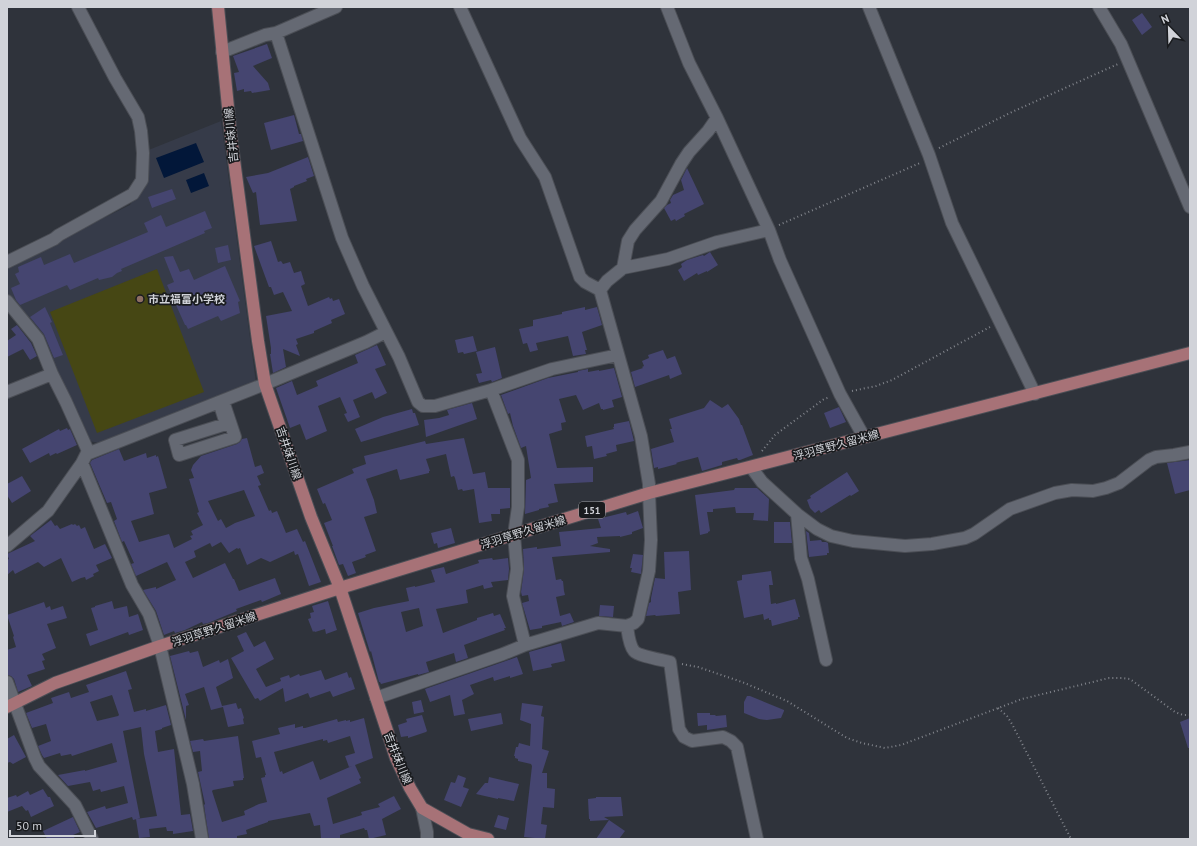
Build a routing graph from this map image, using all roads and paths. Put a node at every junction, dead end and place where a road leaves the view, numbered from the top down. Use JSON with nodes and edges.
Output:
{"nodes":[{"id":1,"x":78,"y":7,"type":"edge"},
{"id":2,"x":218,"y":7,"type":"edge"},
{"id":3,"x":336,"y":7,"type":"edge"},
{"id":4,"x":460,"y":7,"type":"edge"},
{"id":5,"x":667,"y":7,"type":"edge"},
{"id":6,"x":869,"y":7,"type":"edge"},
{"id":7,"x":1099,"y":7,"type":"edge"},
{"id":8,"x":276,"y":33,"type":"junction"},
{"id":9,"x":222,"y":52,"type":"junction"},
{"id":10,"x":1128,"y":60,"type":"junction"},
{"id":11,"x":717,"y":118,"type":"junction"},
{"id":12,"x":929,"y":155,"type":"junction"},
{"id":13,"x":1190,"y":207,"type":"edge"},
{"id":14,"x":769,"y":230,"type":"junction"},
{"id":15,"x":7,"y":262,"type":"edge"},
{"id":16,"x":623,"y":268,"type":"junction"},
{"id":17,"x":600,"y":290,"type":"junction"},
{"id":18,"x":7,"y":301,"type":"edge"},
{"id":19,"x":1000,"y":322,"type":"junction"},
{"id":20,"x":386,"y":332,"type":"junction"},
{"id":21,"x":1190,"y":353,"type":"edge"},
{"id":22,"x":618,"y":355,"type":"junction"},
{"id":23,"x":52,"y":374,"type":"junction"},
{"id":24,"x":265,"y":384,"type":"junction"},
{"id":25,"x":491,"y":390,"type":"junction"},
{"id":26,"x":7,"y":392,"type":"edge"},
{"id":27,"x":840,"y":394,"type":"junction"},
{"id":28,"x":1035,"y":394,"type":"junction"},
{"id":29,"x":221,"y":402,"type":"junction"},
{"id":30,"x":864,"y":437,"type":"junction"},
{"id":31,"x":1190,"y":452,"type":"edge"},
{"id":32,"x":85,"y":458,"type":"junction"},
{"id":33,"x":754,"y":466,"type":"junction"},
{"id":34,"x":649,"y":493,"type":"junction"},
{"id":35,"x":797,"y":514,"type":"junction"},
{"id":36,"x":514,"y":535,"type":"junction"},
{"id":37,"x":7,"y":546,"type":"edge"},
{"id":38,"x":340,"y":588,"type":"junction"},
{"id":39,"x":627,"y":626,"type":"junction"},
{"id":40,"x":525,"y":645,"type":"junction"},
{"id":41,"x":160,"y":646,"type":"junction"},
{"id":42,"x":826,"y":660,"type":"dead end"},
{"id":43,"x":670,"y":662,"type":"junction"},
{"id":44,"x":7,"y":682,"type":"edge"},
{"id":45,"x":376,"y":698,"type":"junction"},
{"id":46,"x":11,"y":705,"type":"edge"},
{"id":47,"x":998,"y":708,"type":"junction"},
{"id":48,"x":1190,"y":715,"type":"edge"},
{"id":49,"x":422,"y":808,"type":"junction"},
{"id":50,"x":92,"y":839,"type":"edge"},
{"id":51,"x":202,"y":839,"type":"edge"},
{"id":52,"x":427,"y":839,"type":"edge"},
{"id":53,"x":488,"y":839,"type":"edge"},
{"id":54,"x":757,"y":839,"type":"edge"},
{"id":55,"x":1072,"y":839,"type":"edge"}],
"edges":[{"from":1,"to":15,"type":"street"},
{"from":2,"to":9,"type":"main road","name":"吉井妹川線"},
{"from":3,"to":8,"type":"street"},
{"from":4,"to":17,"type":"street"},
{"from":5,"to":11,"type":"street"},
{"from":6,"to":12,"type":"street"},
{"from":7,"to":10,"type":"street"},
{"from":8,"to":9,"type":"street"},
{"from":8,"to":20,"type":"street"},
{"from":9,"to":24,"type":"main road","name":"吉井妹川線"},
{"from":10,"to":12,"type":"path"},
{"from":10,"to":13,"type":"street"},
{"from":11,"to":14,"type":"street"},
{"from":11,"to":16,"type":"street"},
{"from":12,"to":14,"type":"path"},
{"from":12,"to":19,"type":"street"},
{"from":14,"to":16,"type":"street"},
{"from":14,"to":27,"type":"street"},
{"from":16,"to":17,"type":"street"},
{"from":17,"to":22,"type":"street"},
{"from":18,"to":23,"type":"street"},
{"from":19,"to":27,"type":"path"},
{"from":19,"to":28,"type":"street"},
{"from":20,"to":24,"type":"street"},
{"from":20,"to":25,"type":"street"},
{"from":21,"to":28,"type":"main road","name":"浮羽草野久留米線","number":"151"},
{"from":22,"to":25,"type":"street"},
{"from":22,"to":34,"type":"street"},
{"from":23,"to":26,"type":"street"},
{"from":23,"to":32,"type":"street"},
{"from":24,"to":29,"type":"street"},
{"from":24,"to":38,"type":"main road","name":"吉井妹川線"},
{"from":25,"to":36,"type":"street"},
{"from":27,"to":30,"type":"street"},
{"from":27,"to":33,"type":"path"},
{"from":28,"to":30,"type":"main road","name":"浮羽草野久留米線","number":"151"},
{"from":29,"to":29,"type":"street"},
{"from":29,"to":32,"type":"street"},
{"from":30,"to":33,"type":"main road","name":"浮羽草野久留米線","number":"151"},
{"from":31,"to":35,"type":"street"},
{"from":32,"to":37,"type":"street"},
{"from":32,"to":41,"type":"street"},
{"from":33,"to":34,"type":"main road","name":"浮羽草野久留米線","number":"151"},
{"from":33,"to":35,"type":"street"},
{"from":34,"to":36,"type":"main road","name":"浮羽草野久留米線","number":"151"},
{"from":34,"to":39,"type":"street"},
{"from":35,"to":42,"type":"street"},
{"from":36,"to":38,"type":"main road","name":"浮羽草野久留米線","number":"151"},
{"from":36,"to":40,"type":"street"},
{"from":38,"to":41,"type":"main road","name":"浮羽草野久留米線","number":"151"},
{"from":38,"to":45,"type":"main road","name":"吉井妹川線"},
{"from":39,"to":40,"type":"street"},
{"from":39,"to":43,"type":"street"},
{"from":40,"to":45,"type":"street"},
{"from":41,"to":46,"type":"main road","name":"浮羽草野久留米線","number":"151"},
{"from":41,"to":51,"type":"street"},
{"from":43,"to":47,"type":"path"},
{"from":43,"to":54,"type":"street"},
{"from":44,"to":46,"type":"street"},
{"from":45,"to":49,"type":"main road","name":"吉井妹川線"},
{"from":46,"to":50,"type":"street"},
{"from":47,"to":48,"type":"path"},
{"from":47,"to":55,"type":"path"},
{"from":49,"to":52,"type":"street"},
{"from":49,"to":53,"type":"main road","name":"吉井妹川線"}]}
